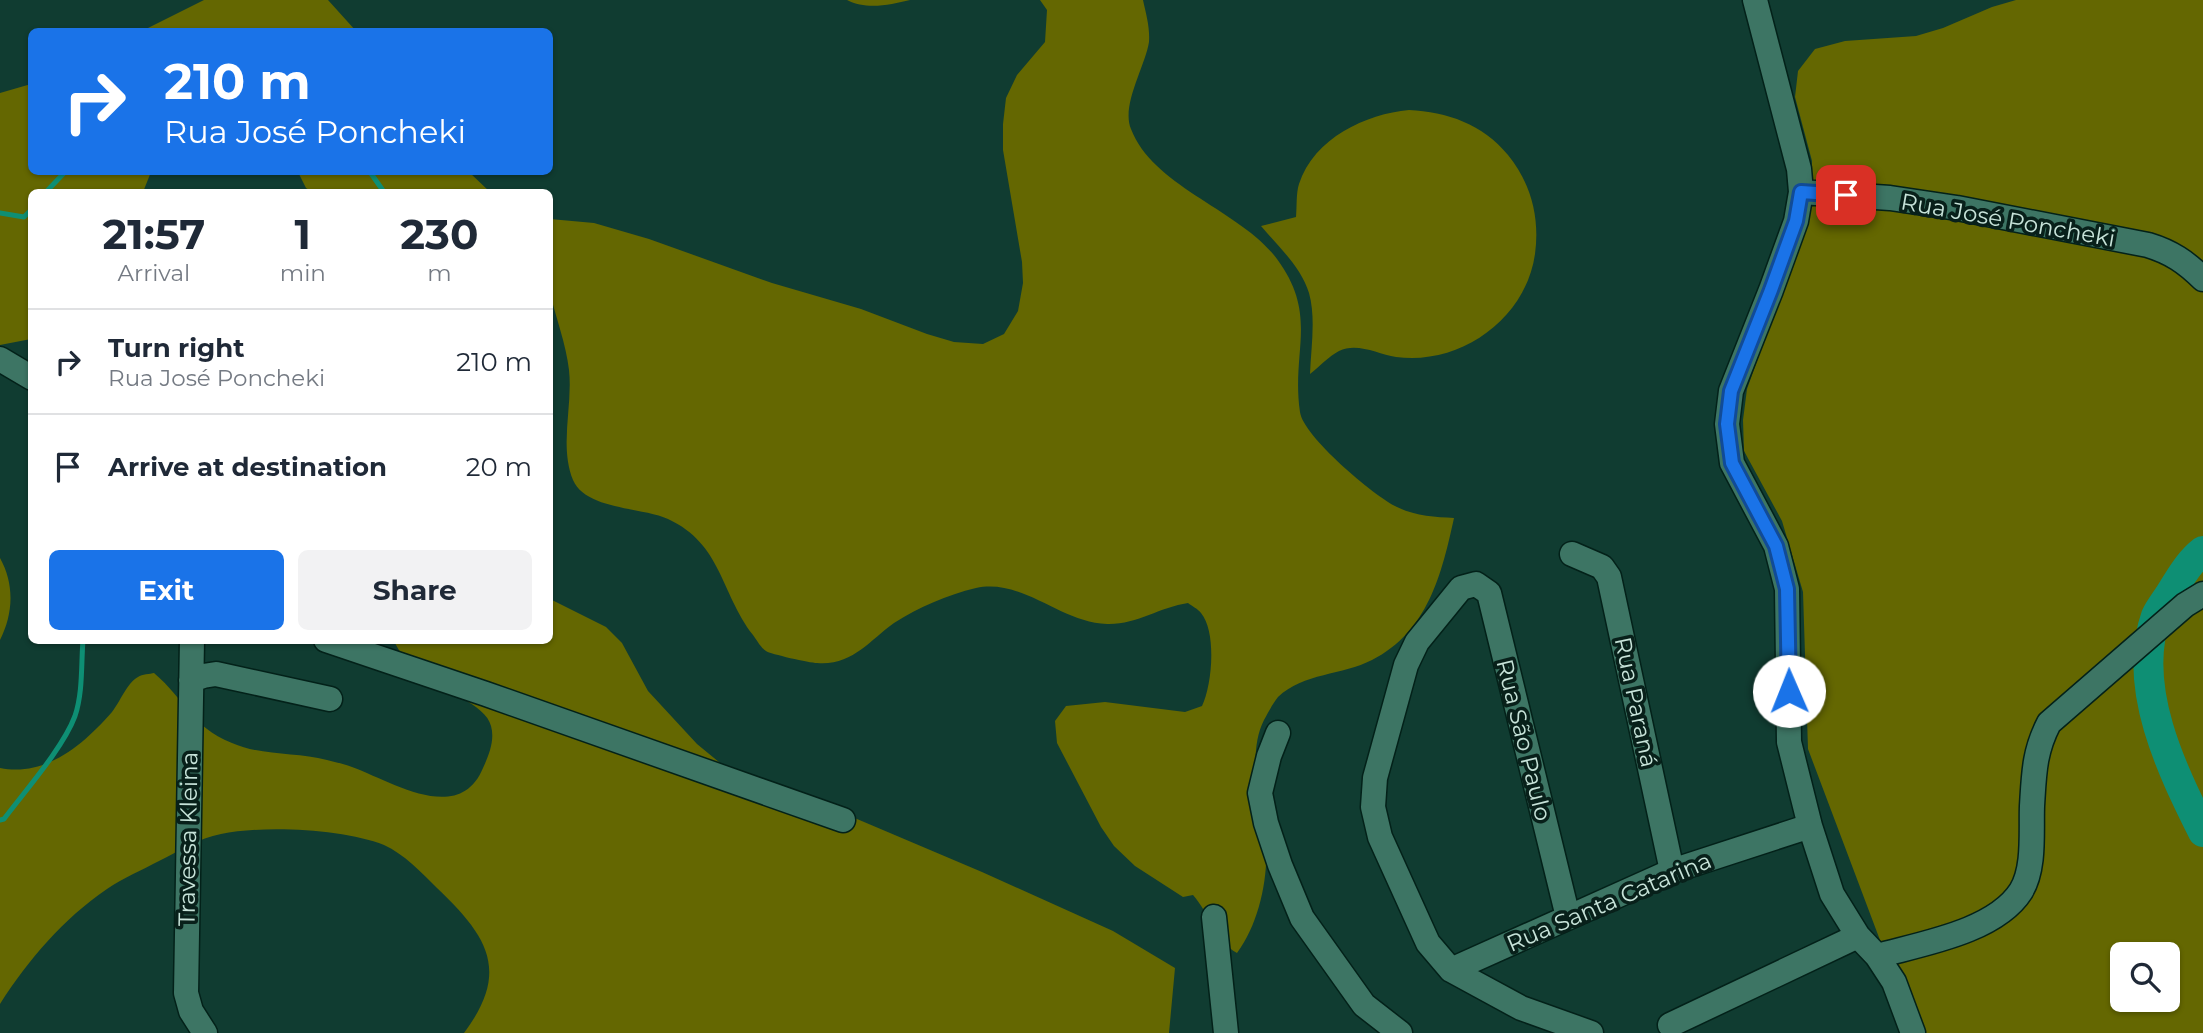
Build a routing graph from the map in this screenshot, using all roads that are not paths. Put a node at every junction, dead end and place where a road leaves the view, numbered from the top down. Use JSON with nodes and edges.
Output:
{"nodes":[{"id":1,"x":1755,"y":0,"type":"edge"},
{"id":2,"x":1801,"y":192,"type":"junction"},
{"id":3,"x":2203,"y":279,"type":"edge"},
{"id":4,"x":0,"y":359,"type":"edge"},
{"id":5,"x":28,"y":375,"type":"edge"},
{"id":6,"x":1572,"y":554,"type":"dead end"},
{"id":7,"x":2203,"y":594,"type":"edge"},
{"id":8,"x":192,"y":644,"type":"edge"},
{"id":9,"x":338,"y":644,"type":"edge"},
{"id":10,"x":191,"y":680,"type":"junction"},
{"id":11,"x":330,"y":699,"type":"dead end"},
{"id":12,"x":1278,"y":733,"type":"dead end"},
{"id":13,"x":844,"y":820,"type":"dead end"},
{"id":14,"x":1810,"y":826,"type":"junction"},
{"id":15,"x":1672,"y":871,"type":"junction"},
{"id":16,"x":1214,"y":917,"type":"dead end"},
{"id":17,"x":1568,"y":917,"type":"junction"},
{"id":18,"x":1858,"y":936,"type":"junction"},
{"id":19,"x":1877,"y":956,"type":"junction"},
{"id":20,"x":1451,"y":970,"type":"junction"},
{"id":21,"x":1667,"y":1030,"type":"edge"},
{"id":22,"x":205,"y":1033,"type":"edge"},
{"id":23,"x":1226,"y":1033,"type":"edge"},
{"id":24,"x":1400,"y":1033,"type":"edge"},
{"id":25,"x":1591,"y":1033,"type":"edge"},
{"id":26,"x":1913,"y":1033,"type":"edge"}],
"edges":[{"from":1,"to":2,"type":"street"},
{"from":2,"to":3,"type":"street","name":"Rua José Poncheki"},
{"from":2,"to":14,"type":"street"},
{"from":4,"to":5,"type":"street"},
{"from":6,"to":15,"type":"street","name":"Rua Paraná"},
{"from":7,"to":19,"type":"street"},
{"from":8,"to":10,"type":"street","name":"Travessa Kleina"},
{"from":9,"to":13,"type":"street"},
{"from":10,"to":11,"type":"street"},
{"from":10,"to":22,"type":"street","name":"Travessa Kleina"},
{"from":12,"to":24,"type":"street"},
{"from":14,"to":15,"type":"street","name":"Rua Santa Catarina"},
{"from":14,"to":18,"type":"street"},
{"from":15,"to":17,"type":"street","name":"Rua Santa Catarina"},
{"from":16,"to":23,"type":"street"},
{"from":17,"to":20,"type":"street","name":"Rua Santa Catarina"},
{"from":17,"to":20,"type":"street","name":"Rua São Paulo"},
{"from":18,"to":19,"type":"street"},
{"from":18,"to":21,"type":"street"},
{"from":19,"to":26,"type":"street"},
{"from":20,"to":25,"type":"street"}]}
